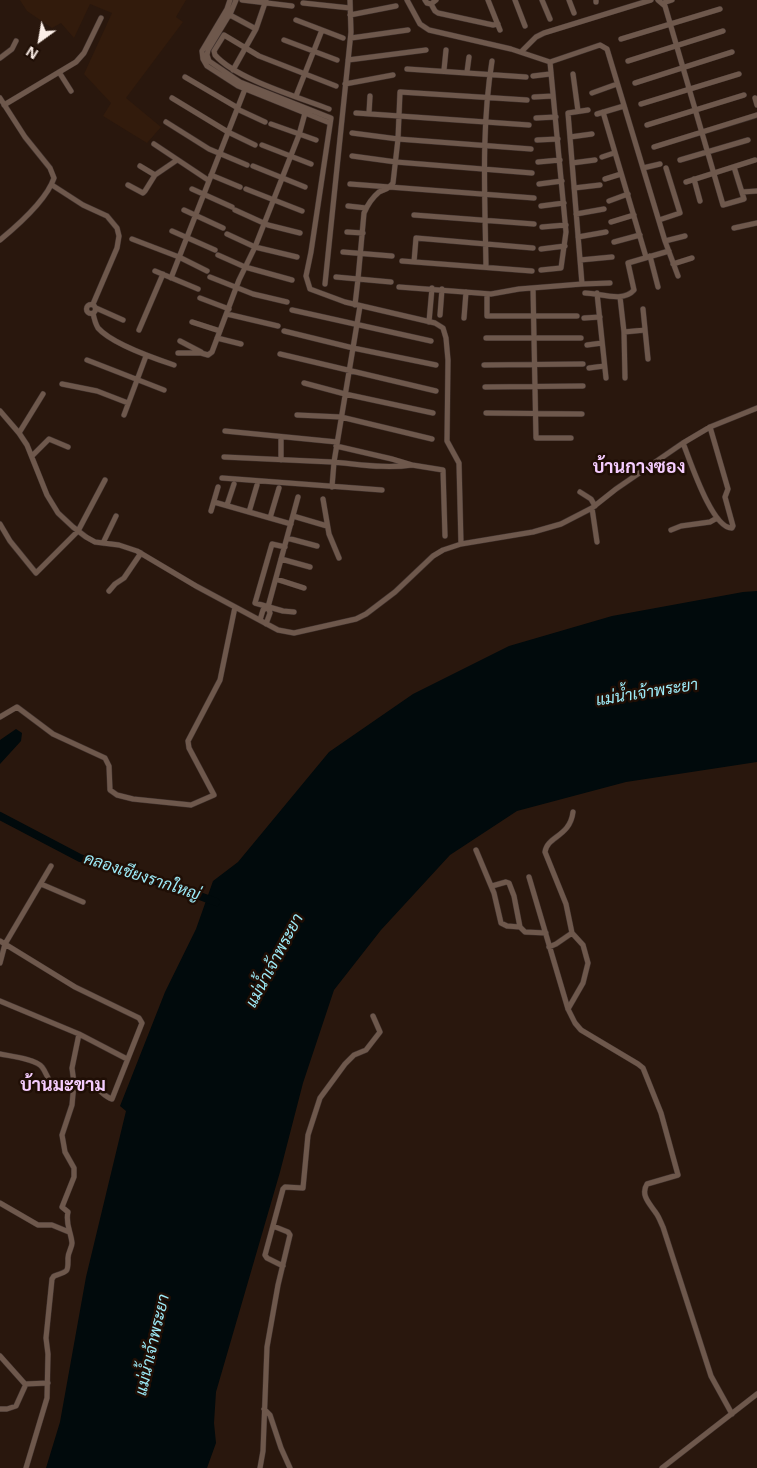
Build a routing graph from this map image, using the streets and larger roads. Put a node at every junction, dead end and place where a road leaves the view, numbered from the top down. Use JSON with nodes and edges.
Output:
{"nodes":[{"id":1,"x":230,"y":0,"type":"edge"},
{"id":2,"x":236,"y":0,"type":"edge"},
{"id":3,"x":242,"y":0,"type":"edge"},
{"id":4,"x":350,"y":0,"type":"edge"},
{"id":5,"x":407,"y":0,"type":"edge"},
{"id":6,"x":425,"y":0,"type":"edge"},
{"id":7,"x":488,"y":0,"type":"edge"},
{"id":8,"x":515,"y":0,"type":"edge"},
{"id":9,"x":542,"y":0,"type":"edge"},
{"id":10,"x":569,"y":0,"type":"edge"},
{"id":11,"x":651,"y":0,"type":"edge"},
{"id":12,"x":672,"y":0,"type":"edge"},
{"id":13,"x":661,"y":1,"type":"edge"},
{"id":14,"x":266,"y":2,"type":"edge"},
{"id":15,"x":433,"y":2,"type":"edge"},
{"id":16,"x":303,"y":3,"type":"dead end"},
{"id":17,"x":292,"y":6,"type":"dead end"},
{"id":18,"x":396,"y":6,"type":"dead end"},
{"id":19,"x":350,"y":8,"type":"junction"},
{"id":20,"x":720,"y":9,"type":"dead end"},
{"id":21,"x":574,"y":13,"type":"dead end"},
{"id":22,"x":230,"y":15,"type":"junction"},
{"id":23,"x":350,"y":15,"type":"junction"},
{"id":24,"x":101,"y":18,"type":"dead end"},
{"id":25,"x":550,"y":19,"type":"dead end"},
{"id":26,"x":296,"y":20,"type":"dead end"},
{"id":27,"x":671,"y":25,"type":"junction"},
{"id":28,"x":525,"y":26,"type":"dead end"},
{"id":29,"x":256,"y":29,"type":"junction"},
{"id":30,"x":322,"y":30,"type":"junction"},
{"id":31,"x":408,"y":30,"type":"dead end"},
{"id":32,"x":723,"y":31,"type":"dead end"},
{"id":33,"x":343,"y":38,"type":"dead end"},
{"id":34,"x":351,"y":38,"type":"junction"},
{"id":35,"x":622,"y":39,"type":"dead end"},
{"id":36,"x":284,"y":40,"type":"dead end"},
{"id":37,"x":16,"y":41,"type":"dead end"},
{"id":38,"x":676,"y":46,"type":"junction"},
{"id":39,"x":246,"y":49,"type":"junction"},
{"id":40,"x":426,"y":50,"type":"dead end"},
{"id":41,"x":446,"y":50,"type":"dead end"},
{"id":42,"x":313,"y":52,"type":"junction"},
{"id":43,"x":521,"y":52,"type":"junction"},
{"id":44,"x":732,"y":52,"type":"dead end"},
{"id":45,"x":469,"y":57,"type":"dead end"},
{"id":46,"x":0,"y":58,"type":"edge"},
{"id":47,"x":337,"y":60,"type":"dead end"},
{"id":48,"x":348,"y":60,"type":"junction"},
{"id":49,"x":492,"y":61,"type":"dead end"},
{"id":50,"x":628,"y":61,"type":"dead end"},
{"id":51,"x":550,"y":62,"type":"junction"},
{"id":52,"x":682,"y":68,"type":"junction"},
{"id":53,"x":407,"y":69,"type":"dead end"},
{"id":54,"x":233,"y":70,"type":"junction"},
{"id":55,"x":444,"y":70,"type":"junction"},
{"id":56,"x":59,"y":72,"type":"junction"},
{"id":57,"x":467,"y":72,"type":"junction"},
{"id":58,"x":305,"y":74,"type":"junction"},
{"id":59,"x":490,"y":74,"type":"junction"},
{"id":60,"x":550,"y":74,"type":"junction"},
{"id":61,"x":573,"y":74,"type":"dead end"},
{"id":62,"x":739,"y":74,"type":"dead end"},
{"id":63,"x":393,"y":75,"type":"dead end"},
{"id":64,"x":185,"y":76,"type":"dead end"},
{"id":65,"x":533,"y":76,"type":"dead end"},
{"id":66,"x":526,"y":77,"type":"dead end"},
{"id":67,"x":635,"y":83,"type":"dead end"},
{"id":68,"x":345,"y":84,"type":"junction"},
{"id":69,"x":617,"y":84,"type":"junction"},
{"id":70,"x":336,"y":86,"type":"dead end"},
{"id":71,"x":245,"y":89,"type":"junction"},
{"id":72,"x":690,"y":89,"type":"junction"},
{"id":73,"x":71,"y":91,"type":"dead end"},
{"id":74,"x":592,"y":93,"type":"dead end"},
{"id":75,"x":744,"y":95,"type":"dead end"},
{"id":76,"x":296,"y":96,"type":"junction"},
{"id":77,"x":370,"y":96,"type":"dead end"},
{"id":78,"x":553,"y":96,"type":"junction"},
{"id":79,"x":534,"y":97,"type":"dead end"},
{"id":80,"x":0,"y":98,"type":"edge"},
{"id":81,"x":172,"y":98,"type":"dead end"},
{"id":82,"x":486,"y":98,"type":"junction"},
{"id":83,"x":755,"y":98,"type":"dead end"},
{"id":84,"x":527,"y":100,"type":"dead end"},
{"id":85,"x":641,"y":104,"type":"dead end"},
{"id":86,"x":4,"y":105,"type":"junction"},
{"id":87,"x":757,"y":105,"type":"edge"},
{"id":88,"x":624,"y":106,"type":"junction"},
{"id":89,"x":237,"y":109,"type":"junction"},
{"id":90,"x":329,"y":109,"type":"dead end"},
{"id":91,"x":588,"y":110,"type":"dead end"},
{"id":92,"x":696,"y":110,"type":"junction"},
{"id":93,"x":578,"y":111,"type":"junction"},
{"id":94,"x":305,"y":113,"type":"junction"},
{"id":95,"x":356,"y":113,"type":"dead end"},
{"id":96,"x":369,"y":114,"type":"junction"},
{"id":97,"x":399,"y":115,"type":"junction"},
{"id":98,"x":757,"y":115,"type":"edge"},
{"id":99,"x":556,"y":117,"type":"junction"},
{"id":100,"x":536,"y":118,"type":"dead end"},
{"id":101,"x":166,"y":122,"type":"dead end"},
{"id":102,"x":265,"y":122,"type":"dead end"},
{"id":103,"x":486,"y":122,"type":"junction"},
{"id":104,"x":330,"y":123,"type":"junction"},
{"id":105,"x":271,"y":124,"type":"dead end"},
{"id":106,"x":529,"y":125,"type":"dead end"},
{"id":107,"x":648,"y":125,"type":"dead end"},
{"id":108,"x":702,"y":131,"type":"junction"},
{"id":109,"x":228,"y":132,"type":"junction"},
{"id":110,"x":352,"y":133,"type":"dead end"},
{"id":111,"x":592,"y":134,"type":"dead end"},
{"id":112,"x":299,"y":135,"type":"junction"},
{"id":113,"x":570,"y":137,"type":"junction"},
{"id":114,"x":398,"y":139,"type":"junction"},
{"id":115,"x":558,"y":139,"type":"junction"},
{"id":116,"x":316,"y":140,"type":"dead end"},
{"id":117,"x":537,"y":140,"type":"dead end"},
{"id":118,"x":748,"y":140,"type":"dead end"},
{"id":119,"x":154,"y":144,"type":"dead end"},
{"id":120,"x":255,"y":145,"type":"dead end"},
{"id":121,"x":262,"y":145,"type":"dead end"},
{"id":122,"x":484,"y":145,"type":"junction"},
{"id":123,"x":654,"y":147,"type":"dead end"},
{"id":124,"x":531,"y":149,"type":"dead end"},
{"id":125,"x":614,"y":152,"type":"junction"},
{"id":126,"x":708,"y":152,"type":"junction"},
{"id":127,"x":220,"y":154,"type":"junction"},
{"id":128,"x":352,"y":156,"type":"dead end"},
{"id":129,"x":290,"y":157,"type":"junction"},
{"id":130,"x":602,"y":157,"type":"dead end"},
{"id":131,"x":177,"y":160,"type":"junction"},
{"id":132,"x":560,"y":160,"type":"junction"},
{"id":133,"x":595,"y":160,"type":"dead end"},
{"id":134,"x":680,"y":160,"type":"dead end"},
{"id":135,"x":755,"y":160,"type":"dead end"},
{"id":136,"x":396,"y":162,"type":"junction"},
{"id":137,"x":538,"y":162,"type":"dead end"},
{"id":138,"x":572,"y":163,"type":"junction"},
{"id":139,"x":311,"y":164,"type":"dead end"},
{"id":140,"x":660,"y":164,"type":"dead end"},
{"id":141,"x":140,"y":166,"type":"dead end"},
{"id":142,"x":734,"y":167,"type":"junction"},
{"id":143,"x":644,"y":168,"type":"junction"},
{"id":144,"x":666,"y":168,"type":"dead end"},
{"id":145,"x":484,"y":169,"type":"junction"},
{"id":146,"x":532,"y":173,"type":"dead end"},
{"id":147,"x":714,"y":173,"type":"junction"},
{"id":148,"x":621,"y":174,"type":"junction"},
{"id":149,"x":155,"y":175,"type":"junction"},
{"id":150,"x":210,"y":177,"type":"junction"},
{"id":151,"x":282,"y":177,"type":"junction"},
{"id":152,"x":605,"y":179,"type":"dead end"},
{"id":153,"x":694,"y":179,"type":"junction"},
{"id":154,"x":562,"y":182,"type":"junction"},
{"id":155,"x":686,"y":182,"type":"dead end"},
{"id":156,"x":350,"y":184,"type":"dead end"},
{"id":157,"x":539,"y":184,"type":"dead end"},
{"id":158,"x":52,"y":185,"type":"junction"},
{"id":159,"x":128,"y":185,"type":"dead end"},
{"id":160,"x":600,"y":185,"type":"dead end"},
{"id":161,"x":240,"y":186,"type":"dead end"},
{"id":162,"x":305,"y":187,"type":"dead end"},
{"id":163,"x":390,"y":188,"type":"junction"},
{"id":164,"x":574,"y":188,"type":"junction"},
{"id":165,"x":192,"y":189,"type":"dead end"},
{"id":166,"x":246,"y":189,"type":"dead end"},
{"id":167,"x":757,"y":191,"type":"edge"},
{"id":168,"x":742,"y":192,"type":"junction"},
{"id":169,"x":204,"y":194,"type":"junction"},
{"id":170,"x":485,"y":194,"type":"junction"},
{"id":171,"x":628,"y":194,"type":"junction"},
{"id":172,"x":534,"y":198,"type":"dead end"},
{"id":173,"x":274,"y":199,"type":"junction"},
{"id":174,"x":609,"y":201,"type":"dead end"},
{"id":175,"x":700,"y":201,"type":"dead end"},
{"id":176,"x":564,"y":203,"type":"junction"},
{"id":177,"x":348,"y":206,"type":"dead end"},
{"id":178,"x":541,"y":206,"type":"dead end"},
{"id":179,"x":366,"y":208,"type":"junction"},
{"id":180,"x":604,"y":209,"type":"dead end"},
{"id":181,"x":184,"y":210,"type":"dead end"},
{"id":182,"x":302,"y":211,"type":"dead end"},
{"id":183,"x":576,"y":214,"type":"junction"},
{"id":184,"x":196,"y":215,"type":"junction"},
{"id":185,"x":414,"y":215,"type":"dead end"},
{"id":186,"x":634,"y":215,"type":"junction"},
{"id":187,"x":485,"y":220,"type":"junction"},
{"id":188,"x":659,"y":220,"type":"junction"},
{"id":189,"x":264,"y":222,"type":"junction"},
{"id":190,"x":611,"y":222,"type":"dead end"},
{"id":191,"x":757,"y":223,"type":"edge"},
{"id":192,"x":534,"y":224,"type":"dead end"},
{"id":193,"x":566,"y":225,"type":"junction"},
{"id":194,"x":542,"y":226,"type":"dead end"},
{"id":195,"x":223,"y":228,"type":"dead end"},
{"id":196,"x":734,"y":228,"type":"dead end"},
{"id":197,"x":172,"y":231,"type":"dead end"},
{"id":198,"x":347,"y":232,"type":"dead end"},
{"id":199,"x":606,"y":232,"type":"dead end"},
{"id":200,"x":362,"y":233,"type":"junction"},
{"id":201,"x":227,"y":234,"type":"dead end"},
{"id":202,"x":300,"y":234,"type":"dead end"},
{"id":203,"x":640,"y":235,"type":"junction"},
{"id":204,"x":685,"y":236,"type":"dead end"},
{"id":205,"x":187,"y":237,"type":"junction"},
{"id":206,"x":578,"y":237,"type":"junction"},
{"id":207,"x":132,"y":239,"type":"dead end"},
{"id":208,"x":0,"y":240,"type":"edge"},
{"id":209,"x":665,"y":241,"type":"junction"},
{"id":210,"x":614,"y":242,"type":"dead end"},
{"id":211,"x":486,"y":244,"type":"junction"},
{"id":212,"x":565,"y":246,"type":"junction"},
{"id":213,"x":255,"y":247,"type":"junction"},
{"id":214,"x":533,"y":248,"type":"dead end"},
{"id":215,"x":541,"y":249,"type":"dead end"},
{"id":216,"x":669,"y":251,"type":"junction"},
{"id":217,"x":343,"y":252,"type":"dead end"},
{"id":218,"x":361,"y":253,"type":"junction"},
{"id":219,"x":298,"y":256,"type":"dead end"},
{"id":220,"x":392,"y":256,"type":"dead end"},
{"id":221,"x":612,"y":257,"type":"dead end"},
{"id":222,"x":648,"y":257,"type":"junction"},
{"id":223,"x":179,"y":258,"type":"junction"},
{"id":224,"x":692,"y":258,"type":"dead end"},
{"id":225,"x":580,"y":260,"type":"junction"},
{"id":226,"x":402,"y":261,"type":"dead end"},
{"id":227,"x":414,"y":262,"type":"junction"},
{"id":228,"x":673,"y":264,"type":"junction"},
{"id":229,"x":245,"y":267,"type":"junction"},
{"id":230,"x":486,"y":267,"type":"junction"},
{"id":231,"x":541,"y":270,"type":"dead end"},
{"id":232,"x":155,"y":271,"type":"dead end"},
{"id":233,"x":207,"y":271,"type":"dead end"},
{"id":234,"x":532,"y":271,"type":"dead end"},
{"id":235,"x":163,"y":274,"type":"junction"},
{"id":236,"x":678,"y":276,"type":"dead end"},
{"id":237,"x":210,"y":277,"type":"dead end"},
{"id":238,"x":336,"y":277,"type":"dead end"},
{"id":239,"x":171,"y":278,"type":"junction"},
{"id":240,"x":358,"y":279,"type":"junction"},
{"id":241,"x":292,"y":280,"type":"dead end"},
{"id":242,"x":391,"y":282,"type":"dead end"},
{"id":243,"x":610,"y":283,"type":"dead end"},
{"id":244,"x":326,"y":284,"type":"dead end"},
{"id":245,"x":582,"y":284,"type":"junction"},
{"id":246,"x":399,"y":287,"type":"dead end"},
{"id":247,"x":658,"y":287,"type":"dead end"},
{"id":248,"x":432,"y":288,"type":"junction"},
{"id":249,"x":534,"y":288,"type":"junction"},
{"id":250,"x":198,"y":289,"type":"dead end"},
{"id":251,"x":237,"y":289,"type":"junction"},
{"id":252,"x":442,"y":289,"type":"junction"},
{"id":253,"x":466,"y":292,"type":"junction"},
{"id":254,"x":585,"y":293,"type":"dead end"},
{"id":255,"x":598,"y":293,"type":"junction"},
{"id":256,"x":487,"y":294,"type":"junction"},
{"id":257,"x":620,"y":297,"type":"junction"},
{"id":258,"x":200,"y":298,"type":"dead end"},
{"id":259,"x":287,"y":302,"type":"dead end"},
{"id":260,"x":358,"y":306,"type":"junction"},
{"id":261,"x":94,"y":308,"type":"junction"},
{"id":262,"x":644,"y":309,"type":"dead end"},
{"id":263,"x":292,"y":310,"type":"dead end"},
{"id":264,"x":228,"y":312,"type":"junction"},
{"id":265,"x":440,"y":315,"type":"dead end"},
{"id":266,"x":534,"y":316,"type":"junction"},
{"id":267,"x":577,"y":316,"type":"dead end"},
{"id":268,"x":600,"y":317,"type":"junction"},
{"id":269,"x":464,"y":318,"type":"dead end"},
{"id":270,"x":584,"y":318,"type":"dead end"},
{"id":271,"x":123,"y":320,"type":"dead end"},
{"id":272,"x":192,"y":322,"type":"dead end"},
{"id":273,"x":429,"y":322,"type":"junction"},
{"id":274,"x":357,"y":325,"type":"junction"},
{"id":275,"x":278,"y":326,"type":"dead end"},
{"id":276,"x":139,"y":330,"type":"dead end"},
{"id":277,"x":645,"y":330,"type":"junction"},
{"id":278,"x":220,"y":331,"type":"junction"},
{"id":279,"x":284,"y":331,"type":"dead end"},
{"id":280,"x":624,"y":332,"type":"junction"},
{"id":281,"x":218,"y":338,"type":"junction"},
{"id":282,"x":486,"y":338,"type":"dead end"},
{"id":283,"x":535,"y":338,"type":"junction"},
{"id":284,"x":581,"y":338,"type":"dead end"},
{"id":285,"x":180,"y":341,"type":"dead end"},
{"id":286,"x":431,"y":341,"type":"dead end"},
{"id":287,"x":602,"y":343,"type":"junction"},
{"id":288,"x":241,"y":344,"type":"dead end"},
{"id":289,"x":587,"y":345,"type":"dead end"},
{"id":290,"x":353,"y":348,"type":"junction"},
{"id":291,"x":178,"y":353,"type":"dead end"},
{"id":292,"x":201,"y":353,"type":"junction"},
{"id":293,"x":280,"y":354,"type":"dead end"},
{"id":294,"x":146,"y":356,"type":"junction"},
{"id":295,"x":648,"y":359,"type":"dead end"},
{"id":296,"x":87,"y":360,"type":"dead end"},
{"id":297,"x":536,"y":364,"type":"junction"},
{"id":298,"x":583,"y":364,"type":"dead end"},
{"id":299,"x":174,"y":365,"type":"dead end"},
{"id":300,"x":436,"y":365,"type":"dead end"},
{"id":301,"x":484,"y":365,"type":"dead end"},
{"id":302,"x":604,"y":366,"type":"junction"},
{"id":303,"x":589,"y":368,"type":"dead end"},
{"id":304,"x":349,"y":371,"type":"junction"},
{"id":305,"x":606,"y":378,"type":"dead end"},
{"id":306,"x":625,"y":378,"type":"dead end"},
{"id":307,"x":137,"y":379,"type":"junction"},
{"id":308,"x":304,"y":383,"type":"dead end"},
{"id":309,"x":62,"y":384,"type":"dead end"},
{"id":310,"x":536,"y":386,"type":"junction"},
{"id":311,"x":583,"y":386,"type":"dead end"},
{"id":312,"x":485,"y":387,"type":"dead end"},
{"id":313,"x":164,"y":390,"type":"dead end"},
{"id":314,"x":436,"y":391,"type":"dead end"},
{"id":315,"x":43,"y":394,"type":"dead end"},
{"id":316,"x":345,"y":394,"type":"junction"},
{"id":317,"x":128,"y":403,"type":"junction"},
{"id":318,"x":757,"y":408,"type":"edge"},
{"id":319,"x":1,"y":412,"type":"edge"},
{"id":320,"x":486,"y":412,"type":"dead end"},
{"id":321,"x":433,"y":413,"type":"dead end"},
{"id":322,"x":536,"y":413,"type":"junction"},
{"id":323,"x":582,"y":414,"type":"dead end"},
{"id":324,"x":124,"y":415,"type":"dead end"},
{"id":325,"x":297,"y":415,"type":"dead end"},
{"id":326,"x":341,"y":417,"type":"junction"},
{"id":327,"x":710,"y":427,"type":"junction"},
{"id":328,"x":225,"y":431,"type":"dead end"},
{"id":329,"x":19,"y":433,"type":"junction"},
{"id":330,"x":281,"y":436,"type":"junction"},
{"id":331,"x":571,"y":438,"type":"dead end"},
{"id":332,"x":432,"y":439,"type":"dead end"},
{"id":333,"x":683,"y":443,"type":"junction"},
{"id":334,"x":337,"y":444,"type":"junction"},
{"id":335,"x":68,"y":447,"type":"dead end"},
{"id":336,"x":32,"y":456,"type":"junction"},
{"id":337,"x":224,"y":457,"type":"dead end"},
{"id":338,"x":281,"y":460,"type":"junction"},
{"id":339,"x":334,"y":462,"type":"junction"},
{"id":340,"x":412,"y":465,"type":"junction"},
{"id":341,"x":222,"y":478,"type":"dead end"},
{"id":342,"x":105,"y":480,"type":"dead end"},
{"id":343,"x":234,"y":484,"type":"dead end"},
{"id":344,"x":257,"y":485,"type":"dead end"},
{"id":345,"x":218,"y":486,"type":"dead end"},
{"id":346,"x":332,"y":487,"type":"junction"},
{"id":347,"x":279,"y":488,"type":"dead end"},
{"id":348,"x":382,"y":490,"type":"dead end"},
{"id":349,"x":580,"y":492,"type":"dead end"},
{"id":350,"x":298,"y":496,"type":"dead end"},
{"id":351,"x":323,"y":499,"type":"dead end"},
{"id":352,"x":214,"y":502,"type":"junction"},
{"id":353,"x":228,"y":506,"type":"junction"},
{"id":354,"x":593,"y":507,"type":"junction"},
{"id":355,"x":211,"y":511,"type":"dead end"},
{"id":356,"x":249,"y":512,"type":"junction"},
{"id":357,"x":116,"y":516,"type":"dead end"},
{"id":358,"x":293,"y":516,"type":"junction"},
{"id":359,"x":270,"y":518,"type":"junction"},
{"id":360,"x":717,"y":518,"type":"junction"},
{"id":361,"x":0,"y":524,"type":"edge"},
{"id":362,"x":291,"y":524,"type":"junction"},
{"id":363,"x":327,"y":526,"type":"junction"},
{"id":364,"x":671,"y":530,"type":"dead end"},
{"id":365,"x":78,"y":531,"type":"junction"},
{"id":366,"x":445,"y":536,"type":"dead end"},
{"id":367,"x":287,"y":538,"type":"junction"},
{"id":368,"x":597,"y":542,"type":"dead end"},
{"id":369,"x":103,"y":543,"type":"junction"},
{"id":370,"x":460,"y":544,"type":"junction"},
{"id":371,"x":317,"y":546,"type":"dead end"},
{"id":372,"x":285,"y":547,"type":"junction"},
{"id":373,"x":140,"y":553,"type":"junction"},
{"id":374,"x":339,"y":558,"type":"dead end"},
{"id":375,"x":282,"y":559,"type":"junction"},
{"id":376,"x":310,"y":567,"type":"dead end"},
{"id":377,"x":276,"y":579,"type":"junction"},
{"id":378,"x":304,"y":588,"type":"dead end"},
{"id":379,"x":109,"y":591,"type":"dead end"},
{"id":380,"x":235,"y":607,"type":"junction"},
{"id":381,"x":268,"y":607,"type":"junction"},
{"id":382,"x":294,"y":612,"type":"dead end"},
{"id":383,"x":260,"y":620,"type":"junction"},
{"id":384,"x":266,"y":624,"type":"junction"},
{"id":385,"x":0,"y":717,"type":"edge"},
{"id":386,"x":574,"y":812,"type":"dead end"},
{"id":387,"x":476,"y":850,"type":"dead end"},
{"id":388,"x":51,"y":866,"type":"dead end"},
{"id":389,"x":529,"y":877,"type":"dead end"},
{"id":390,"x":41,"y":884,"type":"junction"},
{"id":391,"x":492,"y":886,"type":"junction"},
{"id":392,"x":83,"y":902,"type":"dead end"},
{"id":393,"x":520,"y":927,"type":"junction"},
{"id":394,"x":546,"y":933,"type":"junction"},
{"id":395,"x":572,"y":933,"type":"junction"},
{"id":396,"x":1,"y":941,"type":"edge"},
{"id":397,"x":549,"y":947,"type":"junction"},
{"id":398,"x":0,"y":963,"type":"edge"},
{"id":399,"x":0,"y":1001,"type":"edge"},
{"id":400,"x":568,"y":1009,"type":"junction"},
{"id":401,"x":373,"y":1016,"type":"dead end"},
{"id":402,"x":79,"y":1034,"type":"junction"},
{"id":403,"x":0,"y":1054,"type":"edge"},
{"id":404,"x":127,"y":1059,"type":"junction"},
{"id":405,"x":74,"y":1083,"type":"junction"},
{"id":406,"x":0,"y":1203,"type":"edge"},
{"id":407,"x":273,"y":1226,"type":"junction"},
{"id":408,"x":69,"y":1232,"type":"junction"},
{"id":409,"x":283,"y":1266,"type":"junction"},
{"id":410,"x":0,"y":1356,"type":"edge"},
{"id":411,"x":48,"y":1383,"type":"junction"},
{"id":412,"x":26,"y":1384,"type":"junction"},
{"id":413,"x":757,"y":1394,"type":"edge"},
{"id":414,"x":0,"y":1409,"type":"edge"},
{"id":415,"x":264,"y":1409,"type":"junction"},
{"id":416,"x":732,"y":1414,"type":"junction"},
{"id":417,"x":26,"y":1468,"type":"edge"},
{"id":418,"x":260,"y":1468,"type":"edge"},
{"id":419,"x":290,"y":1468,"type":"edge"},
{"id":420,"x":662,"y":1468,"type":"edge"}],
"edges":[{"from":1,"to":71,"type":"street"},
{"from":2,"to":22,"type":"street"},
{"from":3,"to":14,"type":"street"},
{"from":4,"to":19,"type":"street"},
{"from":5,"to":43,"type":"street"},
{"from":6,"to":15,"type":"street"},
{"from":7,"to":15,"type":"street"},
{"from":8,"to":28,"type":"street"},
{"from":9,"to":25,"type":"street"},
{"from":10,"to":21,"type":"street"},
{"from":11,"to":43,"type":"street"},
{"from":12,"to":13,"type":"street"},
{"from":13,"to":27,"type":"street"},
{"from":14,"to":17,"type":"street"},
{"from":14,"to":29,"type":"street"},
{"from":16,"to":19,"type":"street"},
{"from":18,"to":23,"type":"street"},
{"from":19,"to":23,"type":"street"},
{"from":20,"to":27,"type":"street"},
{"from":22,"to":29,"type":"street"},
{"from":22,"to":104,"type":"street"},
{"from":23,"to":34,"type":"street"},
{"from":24,"to":56,"type":"street"},
{"from":26,"to":30,"type":"street"},
{"from":27,"to":35,"type":"street"},
{"from":27,"to":38,"type":"street"},
{"from":29,"to":39,"type":"street"},
{"from":30,"to":33,"type":"street"},
{"from":30,"to":42,"type":"street"},
{"from":31,"to":34,"type":"street"},
{"from":32,"to":38,"type":"street"},
{"from":34,"to":48,"type":"street"},
{"from":36,"to":42,"type":"street"},
{"from":37,"to":46,"type":"street"},
{"from":38,"to":50,"type":"street"},
{"from":38,"to":52,"type":"street"},
{"from":39,"to":54,"type":"street"},
{"from":39,"to":54,"type":"street"},
{"from":39,"to":58,"type":"street"},
{"from":40,"to":48,"type":"street"},
{"from":41,"to":55,"type":"street"},
{"from":42,"to":47,"type":"street"},
{"from":42,"to":58,"type":"street"},
{"from":43,"to":51,"type":"street"},
{"from":44,"to":52,"type":"street"},
{"from":45,"to":57,"type":"street"},
{"from":48,"to":68,"type":"street"},
{"from":49,"to":59,"type":"street"},
{"from":51,"to":60,"type":"street"},
{"from":51,"to":69,"type":"street"},
{"from":52,"to":67,"type":"street"},
{"from":52,"to":72,"type":"street"},
{"from":53,"to":55,"type":"street"},
{"from":54,"to":76,"type":"street"},
{"from":55,"to":57,"type":"street"},
{"from":56,"to":73,"type":"street"},
{"from":56,"to":86,"type":"street"},
{"from":57,"to":59,"type":"street"},
{"from":58,"to":70,"type":"street"},
{"from":58,"to":76,"type":"street"},
{"from":59,"to":66,"type":"street"},
{"from":59,"to":82,"type":"street"},
{"from":60,"to":65,"type":"street"},
{"from":60,"to":78,"type":"street"},
{"from":61,"to":93,"type":"street"},
{"from":62,"to":72,"type":"street"},
{"from":63,"to":68,"type":"street"},
{"from":64,"to":89,"type":"street"},
{"from":68,"to":244,"type":"street"},
{"from":69,"to":74,"type":"street"},
{"from":69,"to":88,"type":"street"},
{"from":71,"to":89,"type":"street"},
{"from":71,"to":94,"type":"street"},
{"from":72,"to":85,"type":"street"},
{"from":72,"to":92,"type":"street"},
{"from":75,"to":92,"type":"street"},
{"from":76,"to":90,"type":"street"},
{"from":77,"to":96,"type":"street"},
{"from":78,"to":79,"type":"street"},
{"from":78,"to":99,"type":"street"},
{"from":80,"to":86,"type":"street"},
{"from":81,"to":109,"type":"street"},
{"from":82,"to":84,"type":"street"},
{"from":82,"to":97,"type":"street"},
{"from":82,"to":103,"type":"street"},
{"from":83,"to":87,"type":"street"},
{"from":86,"to":158,"type":"street"},
{"from":88,"to":125,"type":"street"},
{"from":88,"to":143,"type":"street"},
{"from":89,"to":102,"type":"street"},
{"from":89,"to":109,"type":"street"},
{"from":91,"to":93,"type":"street"},
{"from":92,"to":107,"type":"street"},
{"from":92,"to":108,"type":"street"},
{"from":93,"to":113,"type":"street"},
{"from":94,"to":104,"type":"street"},
{"from":94,"to":112,"type":"street"},
{"from":95,"to":96,"type":"street"},
{"from":96,"to":97,"type":"street"},
{"from":97,"to":103,"type":"street"},
{"from":97,"to":114,"type":"street"},
{"from":98,"to":108,"type":"street"},
{"from":99,"to":100,"type":"street"},
{"from":99,"to":115,"type":"street"},
{"from":101,"to":127,"type":"street"},
{"from":103,"to":106,"type":"street"},
{"from":103,"to":122,"type":"street"},
{"from":104,"to":260,"type":"street"},
{"from":105,"to":112,"type":"street"},
{"from":108,"to":123,"type":"street"},
{"from":108,"to":126,"type":"street"},
{"from":109,"to":120,"type":"street"},
{"from":109,"to":127,"type":"street"},
{"from":110,"to":114,"type":"street"},
{"from":111,"to":113,"type":"street"},
{"from":112,"to":116,"type":"street"},
{"from":112,"to":129,"type":"street"},
{"from":113,"to":138,"type":"street"},
{"from":114,"to":122,"type":"street"},
{"from":114,"to":136,"type":"street"},
{"from":115,"to":117,"type":"street"},
{"from":115,"to":132,"type":"street"},
{"from":118,"to":126,"type":"street"},
{"from":119,"to":131,"type":"street"},
{"from":121,"to":129,"type":"street"},
{"from":122,"to":124,"type":"street"},
{"from":122,"to":145,"type":"street"},
{"from":125,"to":130,"type":"street"},
{"from":125,"to":148,"type":"street"},
{"from":126,"to":134,"type":"street"},
{"from":126,"to":147,"type":"street"},
{"from":127,"to":150,"type":"street"},
{"from":127,"to":151,"type":"street"},
{"from":128,"to":136,"type":"street"},
{"from":129,"to":139,"type":"street"},
{"from":129,"to":151,"type":"street"},
{"from":131,"to":149,"type":"street"},
{"from":131,"to":150,"type":"street"},
{"from":132,"to":137,"type":"street"},
{"from":132,"to":154,"type":"street"},
{"from":133,"to":138,"type":"street"},
{"from":135,"to":142,"type":"street"},
{"from":136,"to":145,"type":"street"},
{"from":136,"to":163,"type":"street"},
{"from":138,"to":164,"type":"street"},
{"from":140,"to":143,"type":"street"},
{"from":141,"to":149,"type":"street"},
{"from":142,"to":147,"type":"street"},
{"from":142,"to":168,"type":"street"},
{"from":143,"to":188,"type":"street"},
{"from":144,"to":188,"type":"street"},
{"from":145,"to":146,"type":"street"},
{"from":145,"to":170,"type":"street"},
{"from":147,"to":153,"type":"street"},
{"from":147,"to":168,"type":"street"},
{"from":148,"to":152,"type":"street"},
{"from":148,"to":171,"type":"street"},
{"from":149,"to":159,"type":"street"},
{"from":150,"to":161,"type":"street"},
{"from":150,"to":169,"type":"street"},
{"from":151,"to":162,"type":"street"},
{"from":151,"to":173,"type":"street"},
{"from":153,"to":155,"type":"street"},
{"from":153,"to":175,"type":"street"},
{"from":154,"to":157,"type":"street"},
{"from":154,"to":176,"type":"street"},
{"from":156,"to":163,"type":"street"},
{"from":158,"to":208,"type":"street"},
{"from":158,"to":261,"type":"street"},
{"from":160,"to":164,"type":"street"},
{"from":163,"to":170,"type":"street"},
{"from":163,"to":179,"type":"street"},
{"from":164,"to":183,"type":"street"},
{"from":165,"to":169,"type":"street"},
{"from":166,"to":173,"type":"street"},
{"from":167,"to":168,"type":"street"},
{"from":169,"to":184,"type":"street"},
{"from":169,"to":189,"type":"street"},
{"from":170,"to":172,"type":"street"},
{"from":170,"to":187,"type":"street"},
{"from":171,"to":174,"type":"street"},
{"from":171,"to":186,"type":"street"},
{"from":173,"to":182,"type":"street"},
{"from":173,"to":189,"type":"street"},
{"from":176,"to":178,"type":"street"},
{"from":176,"to":193,"type":"street"},
{"from":177,"to":179,"type":"street"},
{"from":179,"to":200,"type":"street"},
{"from":180,"to":183,"type":"street"},
{"from":181,"to":184,"type":"street"},
{"from":183,"to":206,"type":"street"},
{"from":184,"to":195,"type":"street"},
{"from":184,"to":205,"type":"street"},
{"from":185,"to":187,"type":"street"},
{"from":186,"to":190,"type":"street"},
{"from":186,"to":203,"type":"street"},
{"from":187,"to":192,"type":"street"},
{"from":187,"to":211,"type":"street"},
{"from":188,"to":209,"type":"street"},
{"from":189,"to":202,"type":"street"},
{"from":189,"to":213,"type":"street"},
{"from":191,"to":196,"type":"street"},
{"from":193,"to":194,"type":"street"},
{"from":193,"to":212,"type":"street"},
{"from":197,"to":205,"type":"street"},
{"from":198,"to":200,"type":"street"},
{"from":199,"to":206,"type":"street"},
{"from":200,"to":218,"type":"street"},
{"from":201,"to":213,"type":"street"},
{"from":203,"to":210,"type":"street"},
{"from":203,"to":222,"type":"street"},
{"from":204,"to":209,"type":"street"},
{"from":205,"to":223,"type":"street"},
{"from":205,"to":229,"type":"street"},
{"from":206,"to":225,"type":"street"},
{"from":207,"to":223,"type":"street"},
{"from":209,"to":216,"type":"street"},
{"from":211,"to":214,"type":"street"},
{"from":211,"to":227,"type":"street"},
{"from":211,"to":230,"type":"street"},
{"from":212,"to":215,"type":"street"},
{"from":212,"to":231,"type":"street"},
{"from":213,"to":219,"type":"street"},
{"from":213,"to":229,"type":"street"},
{"from":216,"to":222,"type":"street"},
{"from":216,"to":228,"type":"street"},
{"from":217,"to":218,"type":"street"},
{"from":218,"to":220,"type":"street"},
{"from":218,"to":240,"type":"street"},
{"from":221,"to":225,"type":"street"},
{"from":222,"to":247,"type":"street"},
{"from":222,"to":257,"type":"street"},
{"from":223,"to":233,"type":"street"},
{"from":223,"to":239,"type":"street"},
{"from":224,"to":228,"type":"street"},
{"from":225,"to":245,"type":"street"},
{"from":226,"to":227,"type":"street"},
{"from":227,"to":230,"type":"street"},
{"from":228,"to":236,"type":"street"},
{"from":229,"to":241,"type":"street"},
{"from":229,"to":251,"type":"street"},
{"from":230,"to":234,"type":"street"},
{"from":232,"to":235,"type":"street"},
{"from":235,"to":239,"type":"street"},
{"from":235,"to":276,"type":"street"},
{"from":237,"to":251,"type":"street"},
{"from":238,"to":240,"type":"street"},
{"from":239,"to":250,"type":"street"},
{"from":240,"to":242,"type":"street"},
{"from":240,"to":260,"type":"street"},
{"from":243,"to":245,"type":"street"},
{"from":245,"to":249,"type":"street"},
{"from":246,"to":248,"type":"street"},
{"from":248,"to":252,"type":"street"},
{"from":248,"to":273,"type":"street"},
{"from":249,"to":256,"type":"street"},
{"from":249,"to":266,"type":"street"},
{"from":251,"to":259,"type":"street"},
{"from":251,"to":264,"type":"street"},
{"from":252,"to":253,"type":"street"},
{"from":252,"to":265,"type":"street"},
{"from":253,"to":256,"type":"street"},
{"from":253,"to":269,"type":"street"},
{"from":254,"to":255,"type":"street"},
{"from":255,"to":257,"type":"street"},
{"from":255,"to":268,"type":"street"},
{"from":256,"to":266,"type":"street"},
{"from":257,"to":280,"type":"street"},
{"from":258,"to":264,"type":"street"},
{"from":260,"to":273,"type":"street"},
{"from":260,"to":274,"type":"street"},
{"from":261,"to":271,"type":"street"},
{"from":261,"to":294,"type":"street"},
{"from":262,"to":277,"type":"street"},
{"from":263,"to":274,"type":"street"},
{"from":264,"to":275,"type":"street"},
{"from":264,"to":278,"type":"street"},
{"from":266,"to":267,"type":"street"},
{"from":266,"to":283,"type":"street"},
{"from":268,"to":270,"type":"street"},
{"from":268,"to":287,"type":"street"},
{"from":272,"to":278,"type":"street"},
{"from":273,"to":370,"type":"street"},
{"from":274,"to":286,"type":"street"},
{"from":274,"to":290,"type":"street"},
{"from":277,"to":280,"type":"street"},
{"from":277,"to":295,"type":"street"},
{"from":278,"to":281,"type":"street"},
{"from":279,"to":290,"type":"street"},
{"from":280,"to":306,"type":"street"},
{"from":281,"to":288,"type":"street"},
{"from":281,"to":292,"type":"street"},
{"from":282,"to":283,"type":"street"},
{"from":283,"to":284,"type":"street"},
{"from":283,"to":297,"type":"street"},
{"from":285,"to":292,"type":"street"},
{"from":287,"to":289,"type":"street"},
{"from":287,"to":302,"type":"street"},
{"from":290,"to":300,"type":"street"},
{"from":290,"to":304,"type":"street"},
{"from":291,"to":292,"type":"street"},
{"from":293,"to":304,"type":"street"},
{"from":294,"to":299,"type":"street"},
{"from":294,"to":307,"type":"street"},
{"from":296,"to":307,"type":"street"},
{"from":297,"to":298,"type":"street"},
{"from":297,"to":301,"type":"street"},
{"from":297,"to":310,"type":"street"},
{"from":302,"to":303,"type":"street"},
{"from":302,"to":305,"type":"street"},
{"from":304,"to":314,"type":"street"},
{"from":304,"to":316,"type":"street"},
{"from":307,"to":313,"type":"street"},
{"from":307,"to":317,"type":"street"},
{"from":308,"to":316,"type":"street"},
{"from":309,"to":317,"type":"street"},
{"from":310,"to":311,"type":"street"},
{"from":310,"to":312,"type":"street"},
{"from":310,"to":322,"type":"street"},
{"from":315,"to":329,"type":"street"},
{"from":316,"to":321,"type":"street"},
{"from":316,"to":326,"type":"street"},
{"from":317,"to":324,"type":"street"},
{"from":318,"to":327,"type":"street"},
{"from":319,"to":329,"type":"street"},
{"from":320,"to":322,"type":"street"},
{"from":322,"to":323,"type":"street"},
{"from":322,"to":331,"type":"street"},
{"from":325,"to":326,"type":"street"},
{"from":326,"to":332,"type":"street"},
{"from":326,"to":334,"type":"street"},
{"from":327,"to":333,"type":"street"},
{"from":327,"to":360,"type":"street"},
{"from":328,"to":330,"type":"street"},
{"from":329,"to":336,"type":"street"},
{"from":330,"to":334,"type":"street"},
{"from":330,"to":338,"type":"street"},
{"from":333,"to":354,"type":"street"},
{"from":333,"to":360,"type":"street"},
{"from":334,"to":339,"type":"street"},
{"from":334,"to":340,"type":"street"},
{"from":335,"to":336,"type":"street"},
{"from":336,"to":365,"type":"street"},
{"from":337,"to":338,"type":"street"},
{"from":338,"to":339,"type":"street"},
{"from":339,"to":340,"type":"street"},
{"from":339,"to":346,"type":"street"},
{"from":340,"to":366,"type":"street"},
{"from":341,"to":346,"type":"street"},
{"from":342,"to":365,"type":"street"},
{"from":343,"to":353,"type":"street"},
{"from":344,"to":356,"type":"street"},
{"from":345,"to":352,"type":"street"},
{"from":346,"to":348,"type":"street"},
{"from":347,"to":359,"type":"street"},
{"from":349,"to":354,"type":"street"},
{"from":350,"to":358,"type":"street"},
{"from":351,"to":363,"type":"street"},
{"from":352,"to":353,"type":"street"},
{"from":352,"to":355,"type":"street"},
{"from":353,"to":356,"type":"street"},
{"from":354,"to":368,"type":"street"},
{"from":354,"to":370,"type":"street"},
{"from":356,"to":359,"type":"street"},
{"from":357,"to":369,"type":"street"},
{"from":358,"to":362,"type":"street"},
{"from":358,"to":363,"type":"street"},
{"from":359,"to":362,"type":"street"},
{"from":360,"to":364,"type":"street"},
{"from":361,"to":365,"type":"street"},
{"from":362,"to":367,"type":"street"},
{"from":363,"to":374,"type":"street"},
{"from":365,"to":369,"type":"street"},
{"from":367,"to":371,"type":"street"},
{"from":367,"to":372,"type":"street"},
{"from":369,"to":373,"type":"street"},
{"from":370,"to":384,"type":"street"},
{"from":372,"to":375,"type":"street"},
{"from":372,"to":381,"type":"street"},
{"from":373,"to":379,"type":"street"},
{"from":373,"to":380,"type":"street"},
{"from":375,"to":376,"type":"street"},
{"from":375,"to":377,"type":"street"},
{"from":377,"to":378,"type":"street"},
{"from":377,"to":381,"type":"street"},
{"from":380,"to":383,"type":"street"},
{"from":380,"to":385,"type":"street"},
{"from":381,"to":382,"type":"street"},
{"from":381,"to":383,"type":"street"},
{"from":381,"to":384,"type":"street"},
{"from":383,"to":384,"type":"street"},
{"from":386,"to":395,"type":"street"},
{"from":387,"to":391,"type":"street"},
{"from":388,"to":390,"type":"street"},
{"from":389,"to":394,"type":"street"},
{"from":390,"to":392,"type":"street"},
{"from":390,"to":396,"type":"street"},
{"from":391,"to":393,"type":"street"},
{"from":391,"to":393,"type":"street"},
{"from":393,"to":394,"type":"street"},
{"from":394,"to":397,"type":"street"},
{"from":395,"to":397,"type":"street"},
{"from":395,"to":400,"type":"street"},
{"from":396,"to":398,"type":"street"},
{"from":396,"to":404,"type":"street"},
{"from":397,"to":400,"type":"street"},
{"from":399,"to":402,"type":"street"},
{"from":400,"to":416,"type":"street"},
{"from":401,"to":407,"type":"street"},
{"from":402,"to":404,"type":"street"},
{"from":402,"to":405,"type":"street"},
{"from":403,"to":405,"type":"street"},
{"from":404,"to":405,"type":"street"},
{"from":405,"to":408,"type":"street"},
{"from":406,"to":408,"type":"street"},
{"from":407,"to":409,"type":"street"},
{"from":407,"to":409,"type":"street"},
{"from":408,"to":411,"type":"street"},
{"from":409,"to":415,"type":"street"},
{"from":410,"to":412,"type":"street"},
{"from":411,"to":412,"type":"street"},
{"from":411,"to":417,"type":"street"},
{"from":412,"to":414,"type":"street"},
{"from":413,"to":416,"type":"street"},
{"from":415,"to":418,"type":"street"},
{"from":415,"to":419,"type":"street"},
{"from":416,"to":420,"type":"street"}]}
